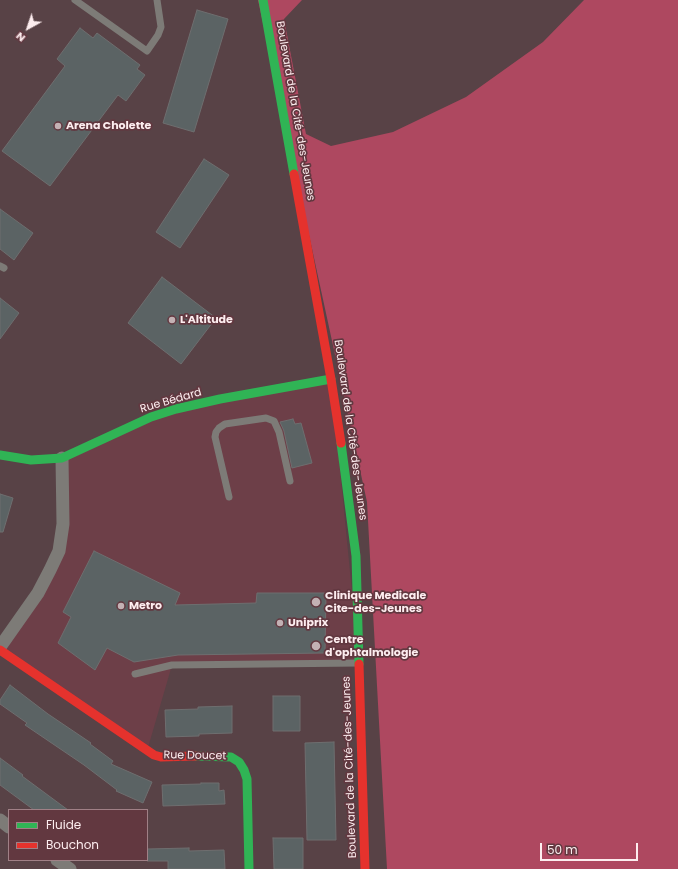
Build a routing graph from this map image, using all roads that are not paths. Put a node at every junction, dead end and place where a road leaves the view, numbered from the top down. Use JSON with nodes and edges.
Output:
{"nodes":[{"id":1,"x":75,"y":0,"type":"edge"},
{"id":2,"x":157,"y":0,"type":"edge"},
{"id":3,"x":263,"y":0,"type":"edge"},
{"id":4,"x":331,"y":379,"type":"junction"},
{"id":5,"x":0,"y":454,"type":"edge"},
{"id":6,"x":62,"y":458,"type":"junction"},
{"id":7,"x":290,"y":481,"type":"dead end"},
{"id":8,"x":229,"y":496,"type":"dead end"},
{"id":9,"x":0,"y":647,"type":"edge"},
{"id":10,"x":0,"y":650,"type":"edge"},
{"id":11,"x":359,"y":662,"type":"junction"},
{"id":12,"x":135,"y":674,"type":"dead end"},
{"id":13,"x":0,"y":820,"type":"edge"},
{"id":14,"x":8,"y":826,"type":"edge"},
{"id":15,"x":58,"y":861,"type":"edge"},
{"id":16,"x":70,"y":869,"type":"edge"},
{"id":17,"x":249,"y":869,"type":"edge"},
{"id":18,"x":365,"y":869,"type":"edge"}],
"edges":[{"from":1,"to":2,"type":"lane"},
{"from":3,"to":4,"type":"street","name":"Boulevard de la Cité-des-Jeunes"},
{"from":4,"to":6,"type":"street","name":"Rue Bédard"},
{"from":4,"to":11,"type":"street","name":"Boulevard de la Cité-des-Jeunes"},
{"from":5,"to":6,"type":"street","name":"Rue Bédard"},
{"from":6,"to":9,"type":"street"},
{"from":7,"to":8,"type":"lane"},
{"from":10,"to":17,"type":"street","name":"Rue Doucet"},
{"from":11,"to":12,"type":"lane"},
{"from":11,"to":18,"type":"street","name":"Boulevard de la Cité-des-Jeunes"},
{"from":13,"to":14,"type":"street"},
{"from":15,"to":16,"type":"street"}]}
